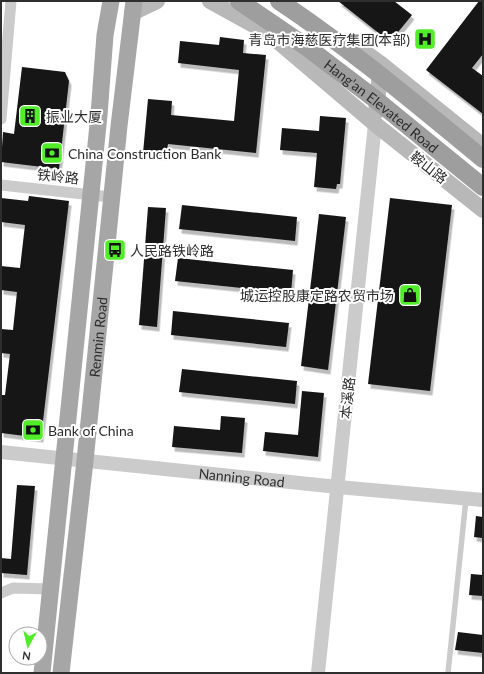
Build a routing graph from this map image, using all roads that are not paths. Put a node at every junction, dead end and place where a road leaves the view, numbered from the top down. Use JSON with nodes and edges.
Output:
{"nodes":[{"id":1,"x":10,"y":1,"type":"edge"},
{"id":2,"x":98,"y":1,"type":"edge"},
{"id":3,"x":111,"y":1,"type":"edge"},
{"id":4,"x":157,"y":1,"type":"edge"},
{"id":5,"x":210,"y":1,"type":"edge"},
{"id":6,"x":239,"y":1,"type":"edge"},
{"id":7,"x":279,"y":1,"type":"edge"},
{"id":8,"x":292,"y":1,"type":"edge"},
{"id":9,"x":133,"y":7,"type":"edge"},
{"id":10,"x":105,"y":35,"type":"junction"},
{"id":11,"x":381,"y":64,"type":"junction"},
{"id":12,"x":1,"y":119,"type":"edge"},
{"id":13,"x":375,"y":124,"type":"junction"},
{"id":14,"x":483,"y":146,"type":"edge"},
{"id":15,"x":483,"y":159,"type":"edge"},
{"id":16,"x":1,"y":185,"type":"edge"},
{"id":17,"x":483,"y":187,"type":"edge"},
{"id":18,"x":91,"y":194,"type":"junction"},
{"id":19,"x":111,"y":196,"type":"junction"},
{"id":20,"x":483,"y":210,"type":"edge"},
{"id":21,"x":1,"y":452,"type":"edge"},
{"id":22,"x":64,"y":459,"type":"junction"},
{"id":23,"x":85,"y":461,"type":"junction"},
{"id":24,"x":338,"y":487,"type":"junction"},
{"id":25,"x":466,"y":498,"type":"junction"},
{"id":26,"x":483,"y":500,"type":"edge"},
{"id":27,"x":51,"y":589,"type":"junction"},
{"id":28,"x":1,"y":593,"type":"edge"},
{"id":29,"x":42,"y":673,"type":"edge"},
{"id":30,"x":61,"y":673,"type":"edge"},
{"id":31,"x":318,"y":673,"type":"edge"},
{"id":32,"x":448,"y":673,"type":"edge"}],
"edges":[{"from":1,"to":12,"type":"street"},
{"from":2,"to":10,"type":"main road"},
{"from":3,"to":10,"type":"main road","name":"Renmin Road"},
{"from":4,"to":9,"type":"main road"},
{"from":5,"to":13,"type":"main road","name":"鞍山路"},
{"from":6,"to":17,"type":"highway","name":"Hang'an Elevated Road","bridge":true},
{"from":7,"to":15,"type":"highway","name":"Hang'an Elevated Road","bridge":true},
{"from":8,"to":11,"type":"main road"},
{"from":9,"to":19,"type":"main road","name":"Renmin Road"},
{"from":10,"to":18,"type":"main road","name":"Renmin Road"},
{"from":11,"to":13,"type":"main road"},
{"from":11,"to":14,"type":"main road"},
{"from":13,"to":20,"type":"main road","name":"鞍山路"},
{"from":13,"to":24,"type":"street","name":"本溪路"},
{"from":16,"to":18,"type":"street","name":"铁岭路"},
{"from":18,"to":19,"type":"street","name":"铁岭路"},
{"from":18,"to":22,"type":"main road","name":"Renmin Road"},
{"from":19,"to":23,"type":"main road","name":"Renmin Road"},
{"from":21,"to":22,"type":"street","name":"Nanning Road"},
{"from":22,"to":23,"type":"street","name":"Nanning Road"},
{"from":22,"to":27,"type":"main road","name":"Renmin Road"},
{"from":23,"to":24,"type":"street","name":"Nanning Road"},
{"from":23,"to":30,"type":"main road","name":"Renmin Road"},
{"from":24,"to":25,"type":"street","name":"Nanning Road"},
{"from":24,"to":31,"type":"street","name":"本溪路"},
{"from":25,"to":26,"type":"street","name":"Nanning Road"},
{"from":25,"to":32,"type":"lane"},
{"from":27,"to":28,"type":"street"},
{"from":27,"to":29,"type":"main road","name":"Renmin Road"}]}
